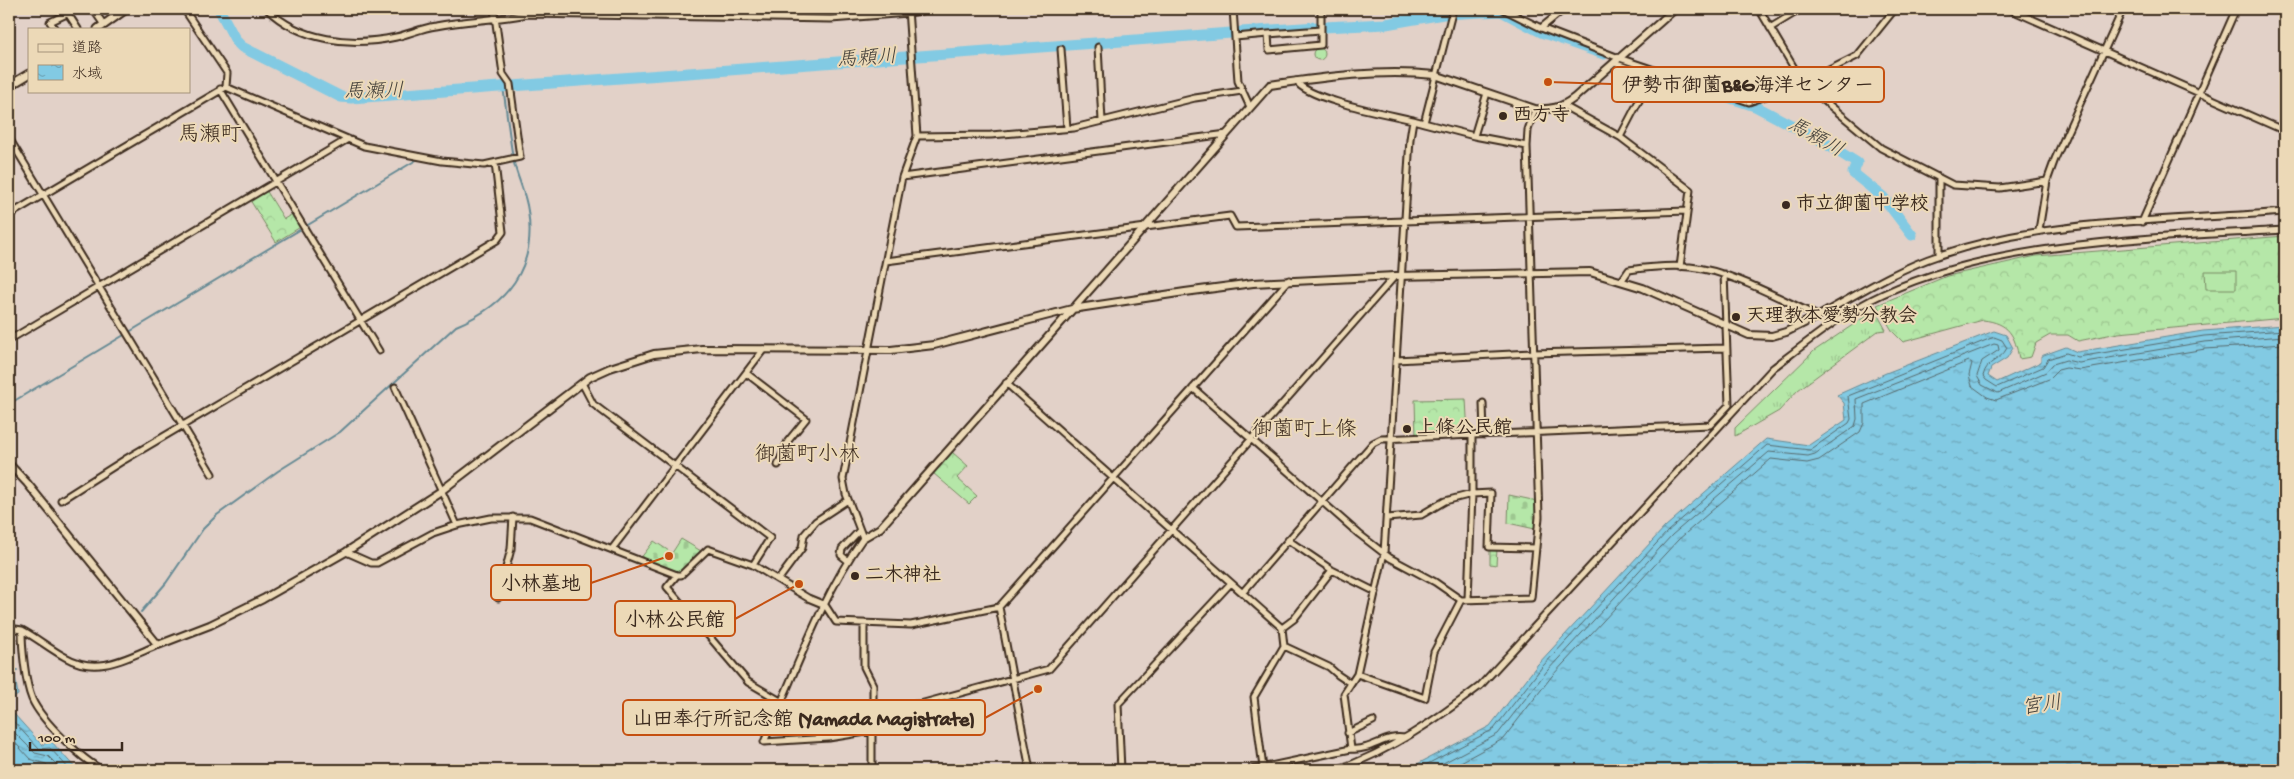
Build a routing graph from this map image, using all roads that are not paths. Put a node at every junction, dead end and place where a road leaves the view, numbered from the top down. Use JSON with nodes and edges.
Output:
{"nodes":[{"id":1,"x":77,"y":9,"type":"edge"},
{"id":2,"x":93,"y":9,"type":"edge"},
{"id":3,"x":184,"y":9,"type":"edge"},
{"id":4,"x":267,"y":9,"type":"edge"},
{"id":5,"x":494,"y":9,"type":"edge"},
{"id":6,"x":743,"y":9,"type":"edge"},
{"id":7,"x":933,"y":9,"type":"edge"},
{"id":8,"x":1233,"y":9,"type":"edge"},
{"id":9,"x":1321,"y":9,"type":"edge"},
{"id":10,"x":1453,"y":9,"type":"edge"},
{"id":11,"x":1503,"y":9,"type":"edge"},
{"id":12,"x":1564,"y":9,"type":"edge"},
{"id":13,"x":1675,"y":9,"type":"edge"},
{"id":14,"x":1759,"y":9,"type":"edge"},
{"id":15,"x":1801,"y":9,"type":"edge"},
{"id":16,"x":1894,"y":9,"type":"edge"},
{"id":17,"x":2009,"y":9,"type":"edge"},
{"id":18,"x":2123,"y":9,"type":"edge"},
{"id":19,"x":2236,"y":9,"type":"edge"},
{"id":20,"x":121,"y":10,"type":"edge"},
{"id":21,"x":66,"y":11,"type":"edge"},
{"id":22,"x":908,"y":11,"type":"edge"},
{"id":23,"x":744,"y":16,"type":"junction"},
{"id":24,"x":495,"y":20,"type":"junction"},
{"id":25,"x":101,"y":27,"type":"edge"},
{"id":26,"x":53,"y":28,"type":"edge"},
{"id":27,"x":77,"y":28,"type":"edge"},
{"id":28,"x":1541,"y":28,"type":"junction"},
{"id":29,"x":1770,"y":28,"type":"junction"},
{"id":30,"x":1321,"y":30,"type":"junction"},
{"id":31,"x":1268,"y":34,"type":"junction"},
{"id":32,"x":1235,"y":37,"type":"junction"},
{"id":33,"x":1098,"y":47,"type":"dead end"},
{"id":34,"x":1061,"y":49,"type":"dead end"},
{"id":35,"x":2104,"y":50,"type":"junction"},
{"id":36,"x":1617,"y":60,"type":"junction"},
{"id":37,"x":28,"y":75,"type":"edge"},
{"id":38,"x":1435,"y":75,"type":"junction"},
{"id":39,"x":1296,"y":81,"type":"junction"},
{"id":40,"x":1803,"y":83,"type":"junction"},
{"id":41,"x":9,"y":86,"type":"edge"},
{"id":42,"x":223,"y":88,"type":"junction"},
{"id":43,"x":1242,"y":91,"type":"junction"},
{"id":44,"x":2199,"y":92,"type":"junction"},
{"id":45,"x":1487,"y":93,"type":"junction"},
{"id":46,"x":1564,"y":106,"type":"junction"},
{"id":47,"x":1250,"y":107,"type":"junction"},
{"id":48,"x":1535,"y":109,"type":"junction"},
{"id":49,"x":1413,"y":120,"type":"junction"},
{"id":50,"x":1102,"y":121,"type":"junction"},
{"id":51,"x":1424,"y":123,"type":"junction"},
{"id":52,"x":1068,"y":128,"type":"junction"},
{"id":53,"x":2285,"y":131,"type":"edge"},
{"id":54,"x":1227,"y":134,"type":"junction"},
{"id":55,"x":917,"y":136,"type":"junction"},
{"id":56,"x":1474,"y":136,"type":"junction"},
{"id":57,"x":1620,"y":137,"type":"junction"},
{"id":58,"x":9,"y":138,"type":"edge"},
{"id":59,"x":348,"y":139,"type":"junction"},
{"id":60,"x":1527,"y":146,"type":"junction"},
{"id":61,"x":495,"y":163,"type":"junction"},
{"id":62,"x":902,"y":177,"type":"junction"},
{"id":63,"x":1940,"y":180,"type":"junction"},
{"id":64,"x":2047,"y":181,"type":"junction"},
{"id":65,"x":277,"y":182,"type":"junction"},
{"id":66,"x":42,"y":194,"type":"junction"},
{"id":67,"x":1687,"y":211,"type":"junction"},
{"id":68,"x":2285,"y":212,"type":"edge"},
{"id":69,"x":9,"y":215,"type":"edge"},
{"id":70,"x":1528,"y":216,"type":"junction"},
{"id":71,"x":1405,"y":220,"type":"junction"},
{"id":72,"x":2142,"y":222,"type":"junction"},
{"id":73,"x":1145,"y":227,"type":"junction"},
{"id":74,"x":2039,"y":230,"type":"junction"},
{"id":75,"x":2285,"y":230,"type":"edge"},
{"id":76,"x":1939,"y":255,"type":"junction"},
{"id":77,"x":886,"y":261,"type":"junction"},
{"id":78,"x":1680,"y":267,"type":"junction"},
{"id":79,"x":1530,"y":273,"type":"junction"},
{"id":80,"x":1724,"y":274,"type":"junction"},
{"id":81,"x":1398,"y":276,"type":"junction"},
{"id":82,"x":1289,"y":280,"type":"junction"},
{"id":83,"x":1622,"y":280,"type":"junction"},
{"id":84,"x":98,"y":287,"type":"junction"},
{"id":85,"x":1072,"y":309,"type":"junction"},
{"id":86,"x":1818,"y":316,"type":"junction"},
{"id":87,"x":361,"y":321,"type":"junction"},
{"id":88,"x":1725,"y":326,"type":"junction"},
{"id":89,"x":9,"y":340,"type":"edge"},
{"id":90,"x":764,"y":348,"type":"junction"},
{"id":91,"x":1725,"y":348,"type":"junction"},
{"id":92,"x":868,"y":350,"type":"junction"},
{"id":93,"x":379,"y":352,"type":"dead end"},
{"id":94,"x":1532,"y":353,"type":"junction"},
{"id":95,"x":1396,"y":360,"type":"junction"},
{"id":96,"x":746,"y":373,"type":"junction"},
{"id":97,"x":1006,"y":383,"type":"junction"},
{"id":98,"x":582,"y":384,"type":"junction"},
{"id":99,"x":395,"y":387,"type":"dead end"},
{"id":100,"x":1194,"y":388,"type":"junction"},
{"id":101,"x":1483,"y":403,"type":"dead end"},
{"id":102,"x":183,"y":427,"type":"junction"},
{"id":103,"x":1537,"y":432,"type":"junction"},
{"id":104,"x":1484,"y":435,"type":"junction"},
{"id":105,"x":1472,"y":436,"type":"junction"},
{"id":106,"x":1392,"y":438,"type":"junction"},
{"id":107,"x":1252,"y":439,"type":"junction"},
{"id":108,"x":9,"y":464,"type":"edge"},
{"id":109,"x":778,"y":465,"type":"dead end"},
{"id":110,"x":675,"y":467,"type":"junction"},
{"id":111,"x":212,"y":474,"type":"dead end"},
{"id":112,"x":1114,"y":478,"type":"junction"},
{"id":113,"x":441,"y":491,"type":"junction"},
{"id":114,"x":1472,"y":494,"type":"junction"},
{"id":115,"x":61,"y":500,"type":"dead end"},
{"id":116,"x":848,"y":500,"type":"junction"},
{"id":117,"x":1321,"y":502,"type":"junction"},
{"id":118,"x":513,"y":517,"type":"junction"},
{"id":119,"x":1387,"y":518,"type":"junction"},
{"id":120,"x":457,"y":525,"type":"junction"},
{"id":121,"x":1172,"y":530,"type":"junction"},
{"id":122,"x":859,"y":531,"type":"junction"},
{"id":123,"x":863,"y":538,"type":"junction"},
{"id":124,"x":1288,"y":540,"type":"junction"},
{"id":125,"x":1489,"y":547,"type":"junction"},
{"id":126,"x":1536,"y":548,"type":"junction"},
{"id":127,"x":612,"y":549,"type":"junction"},
{"id":128,"x":346,"y":552,"type":"junction"},
{"id":129,"x":1384,"y":553,"type":"junction"},
{"id":130,"x":1489,"y":554,"type":"dead end"},
{"id":131,"x":847,"y":560,"type":"junction"},
{"id":132,"x":753,"y":564,"type":"junction"},
{"id":133,"x":1332,"y":570,"type":"junction"},
{"id":134,"x":677,"y":575,"type":"junction"},
{"id":135,"x":779,"y":579,"type":"junction"},
{"id":136,"x":1231,"y":583,"type":"junction"},
{"id":137,"x":1243,"y":592,"type":"junction"},
{"id":138,"x":1376,"y":592,"type":"junction"},
{"id":139,"x":498,"y":598,"type":"dead end"},
{"id":140,"x":1461,"y":600,"type":"junction"},
{"id":141,"x":1468,"y":600,"type":"junction"},
{"id":142,"x":825,"y":605,"type":"junction"},
{"id":143,"x":999,"y":607,"type":"junction"},
{"id":144,"x":864,"y":624,"type":"junction"},
{"id":145,"x":9,"y":628,"type":"edge"},
{"id":146,"x":1282,"y":628,"type":"junction"},
{"id":147,"x":22,"y":630,"type":"junction"},
{"id":148,"x":158,"y":645,"type":"junction"},
{"id":149,"x":1284,"y":646,"type":"junction"},
{"id":150,"x":1357,"y":674,"type":"junction"},
{"id":151,"x":1012,"y":681,"type":"junction"},
{"id":152,"x":1350,"y":682,"type":"junction"},
{"id":153,"x":782,"y":702,"type":"junction"},
{"id":154,"x":873,"y":707,"type":"junction"},
{"id":155,"x":1373,"y":721,"type":"dead end"},
{"id":156,"x":872,"y":731,"type":"junction"},
{"id":157,"x":1348,"y":733,"type":"junction"},
{"id":158,"x":1405,"y":738,"type":"junction"},
{"id":159,"x":1351,"y":749,"type":"junction"},
{"id":160,"x":1263,"y":768,"type":"junction"},
{"id":161,"x":103,"y":770,"type":"edge"},
{"id":162,"x":872,"y":770,"type":"edge"},
{"id":163,"x":1030,"y":770,"type":"edge"},
{"id":164,"x":1121,"y":770,"type":"edge"},
{"id":165,"x":1251,"y":770,"type":"edge"},
{"id":166,"x":1336,"y":770,"type":"edge"}],
"edges":[{"from":1,"to":21,"type":"street"},
{"from":2,"to":25,"type":"street"},
{"from":3,"to":42,"type":"street"},
{"from":4,"to":24,"type":"street"},
{"from":5,"to":24,"type":"street"},
{"from":6,"to":23,"type":"street"},
{"from":7,"to":22,"type":"street"},
{"from":8,"to":32,"type":"street"},
{"from":9,"to":30,"type":"street"},
{"from":10,"to":38,"type":"street"},
{"from":11,"to":28,"type":"street"},
{"from":12,"to":28,"type":"street"},
{"from":13,"to":36,"type":"street"},
{"from":14,"to":29,"type":"street"},
{"from":15,"to":29,"type":"street"},
{"from":16,"to":40,"type":"street"},
{"from":17,"to":35,"type":"street"},
{"from":18,"to":35,"type":"street"},
{"from":19,"to":44,"type":"street"},
{"from":20,"to":25,"type":"main road"},
{"from":21,"to":26,"type":"street"},
{"from":21,"to":27,"type":"street"},
{"from":22,"to":23,"type":"street"},
{"from":22,"to":55,"type":"street"},
{"from":23,"to":24,"type":"street"},
{"from":24,"to":61,"type":"street"},
{"from":28,"to":36,"type":"street"},
{"from":29,"to":40,"type":"street"},
{"from":30,"to":31,"type":"street"},
{"from":30,"to":31,"type":"street"},
{"from":31,"to":32,"type":"street"},
{"from":32,"to":43,"type":"street"},
{"from":33,"to":50,"type":"street"},
{"from":34,"to":52,"type":"street"},
{"from":35,"to":44,"type":"street"},
{"from":35,"to":64,"type":"street"},
{"from":36,"to":40,"type":"street"},
{"from":36,"to":46,"type":"street"},
{"from":36,"to":57,"type":"street"},
{"from":37,"to":41,"type":"main road"},
{"from":38,"to":39,"type":"street"},
{"from":38,"to":45,"type":"street"},
{"from":38,"to":51,"type":"street"},
{"from":39,"to":47,"type":"street"},
{"from":39,"to":49,"type":"street"},
{"from":40,"to":63,"type":"street"},
{"from":42,"to":59,"type":"street"},
{"from":42,"to":65,"type":"street"},
{"from":42,"to":66,"type":"street"},
{"from":43,"to":47,"type":"street"},
{"from":43,"to":50,"type":"street"},
{"from":44,"to":53,"type":"street"},
{"from":44,"to":72,"type":"street"},
{"from":45,"to":48,"type":"street"},
{"from":45,"to":56,"type":"street"},
{"from":46,"to":48,"type":"street"},
{"from":46,"to":57,"type":"street"},
{"from":47,"to":54,"type":"street"},
{"from":48,"to":60,"type":"street"},
{"from":49,"to":51,"type":"street"},
{"from":49,"to":71,"type":"street"},
{"from":50,"to":52,"type":"street"},
{"from":51,"to":56,"type":"street"},
{"from":52,"to":55,"type":"street"},
{"from":54,"to":62,"type":"street"},
{"from":54,"to":73,"type":"street"},
{"from":55,"to":62,"type":"street"},
{"from":56,"to":60,"type":"street"},
{"from":57,"to":67,"type":"street"},
{"from":58,"to":66,"type":"street"},
{"from":59,"to":61,"type":"street"},
{"from":59,"to":65,"type":"street"},
{"from":60,"to":70,"type":"street"},
{"from":61,"to":87,"type":"street"},
{"from":62,"to":77,"type":"street"},
{"from":63,"to":64,"type":"street"},
{"from":63,"to":76,"type":"street"},
{"from":64,"to":74,"type":"street"},
{"from":65,"to":84,"type":"street"},
{"from":65,"to":87,"type":"street"},
{"from":66,"to":69,"type":"street"},
{"from":66,"to":84,"type":"street"},
{"from":67,"to":70,"type":"street"},
{"from":67,"to":78,"type":"street"},
{"from":68,"to":72,"type":"street"},
{"from":70,"to":71,"type":"street"},
{"from":70,"to":79,"type":"street"},
{"from":71,"to":73,"type":"street"},
{"from":71,"to":81,"type":"street"},
{"from":72,"to":74,"type":"street"},
{"from":73,"to":77,"type":"street"},
{"from":73,"to":85,"type":"street"},
{"from":74,"to":76,"type":"street"},
{"from":75,"to":158,"type":"street"},
{"from":76,"to":86,"type":"street"},
{"from":77,"to":92,"type":"street"},
{"from":78,"to":80,"type":"street"},
{"from":78,"to":83,"type":"street"},
{"from":79,"to":81,"type":"street"},
{"from":79,"to":83,"type":"street"},
{"from":79,"to":94,"type":"street"},
{"from":80,"to":86,"type":"street"},
{"from":80,"to":88,"type":"street"},
{"from":81,"to":82,"type":"street"},
{"from":81,"to":95,"type":"street"},
{"from":81,"to":107,"type":"street"},
{"from":82,"to":85,"type":"street"},
{"from":82,"to":100,"type":"street"},
{"from":83,"to":88,"type":"street"},
{"from":84,"to":89,"type":"street"},
{"from":84,"to":102,"type":"street"},
{"from":85,"to":92,"type":"street"},
{"from":85,"to":97,"type":"street"},
{"from":86,"to":88,"type":"street"},
{"from":87,"to":93,"type":"street"},
{"from":87,"to":102,"type":"street"},
{"from":88,"to":91,"type":"street"},
{"from":90,"to":92,"type":"street"},
{"from":90,"to":96,"type":"street"},
{"from":90,"to":98,"type":"street"},
{"from":91,"to":94,"type":"street"},
{"from":91,"to":103,"type":"street"},
{"from":92,"to":116,"type":"street"},
{"from":94,"to":95,"type":"street"},
{"from":94,"to":103,"type":"street"},
{"from":95,"to":106,"type":"street"},
{"from":96,"to":109,"type":"street"},
{"from":96,"to":110,"type":"street"},
{"from":97,"to":112,"type":"street"},
{"from":97,"to":123,"type":"street"},
{"from":98,"to":110,"type":"street"},
{"from":98,"to":113,"type":"street"},
{"from":99,"to":113,"type":"street"},
{"from":100,"to":107,"type":"street"},
{"from":100,"to":112,"type":"street"},
{"from":101,"to":104,"type":"street"},
{"from":102,"to":111,"type":"street"},
{"from":102,"to":115,"type":"street"},
{"from":103,"to":104,"type":"street"},
{"from":103,"to":126,"type":"street"},
{"from":104,"to":105,"type":"street"},
{"from":105,"to":106,"type":"street"},
{"from":105,"to":114,"type":"street"},
{"from":106,"to":117,"type":"street"},
{"from":106,"to":119,"type":"street"},
{"from":107,"to":117,"type":"street"},
{"from":107,"to":121,"type":"street"},
{"from":108,"to":148,"type":"street"},
{"from":110,"to":127,"type":"street"},
{"from":110,"to":132,"type":"street"},
{"from":112,"to":121,"type":"street"},
{"from":112,"to":143,"type":"street"},
{"from":113,"to":120,"type":"street"},
{"from":113,"to":128,"type":"street"},
{"from":114,"to":119,"type":"street"},
{"from":114,"to":125,"type":"street"},
{"from":114,"to":141,"type":"street"},
{"from":116,"to":122,"type":"street"},
{"from":116,"to":135,"type":"street"},
{"from":117,"to":124,"type":"street"},
{"from":117,"to":129,"type":"street"},
{"from":118,"to":120,"type":"street"},
{"from":118,"to":127,"type":"street"},
{"from":118,"to":139,"type":"street"},
{"from":119,"to":129,"type":"street"},
{"from":120,"to":128,"type":"street"},
{"from":121,"to":136,"type":"street"},
{"from":121,"to":151,"type":"street"},
{"from":122,"to":123,"type":"street"},
{"from":122,"to":131,"type":"street"},
{"from":123,"to":131,"type":"street"},
{"from":124,"to":133,"type":"street"},
{"from":124,"to":137,"type":"street"},
{"from":125,"to":126,"type":"street"},
{"from":125,"to":130,"type":"street"},
{"from":126,"to":141,"type":"street"},
{"from":127,"to":134,"type":"street"},
{"from":128,"to":148,"type":"street"},
{"from":129,"to":138,"type":"street"},
{"from":129,"to":140,"type":"street"},
{"from":131,"to":142,"type":"street"},
{"from":132,"to":134,"type":"street"},
{"from":132,"to":135,"type":"street"},
{"from":133,"to":138,"type":"street"},
{"from":133,"to":146,"type":"street"},
{"from":134,"to":153,"type":"street"},
{"from":135,"to":142,"type":"street"},
{"from":136,"to":137,"type":"street"},
{"from":136,"to":164,"type":"street"},
{"from":137,"to":146,"type":"street"},
{"from":138,"to":150,"type":"street"},
{"from":140,"to":141,"type":"street"},
{"from":140,"to":150,"type":"street"},
{"from":142,"to":144,"type":"street"},
{"from":142,"to":153,"type":"street"},
{"from":143,"to":144,"type":"street"},
{"from":143,"to":151,"type":"street"},
{"from":144,"to":154,"type":"street"},
{"from":145,"to":147,"type":"street"},
{"from":146,"to":149,"type":"street"},
{"from":147,"to":148,"type":"street"},
{"from":147,"to":161,"type":"street"},
{"from":149,"to":152,"type":"street"},
{"from":149,"to":160,"type":"street"},
{"from":150,"to":152,"type":"street"},
{"from":151,"to":154,"type":"street"},
{"from":151,"to":163,"type":"street"},
{"from":152,"to":157,"type":"street"},
{"from":153,"to":156,"type":"street"},
{"from":154,"to":156,"type":"street"},
{"from":155,"to":157,"type":"street"},
{"from":156,"to":162,"type":"street"},
{"from":157,"to":159,"type":"street"},
{"from":158,"to":159,"type":"street"},
{"from":158,"to":166,"type":"street"},
{"from":159,"to":160,"type":"street"},
{"from":160,"to":165,"type":"street"}]}
